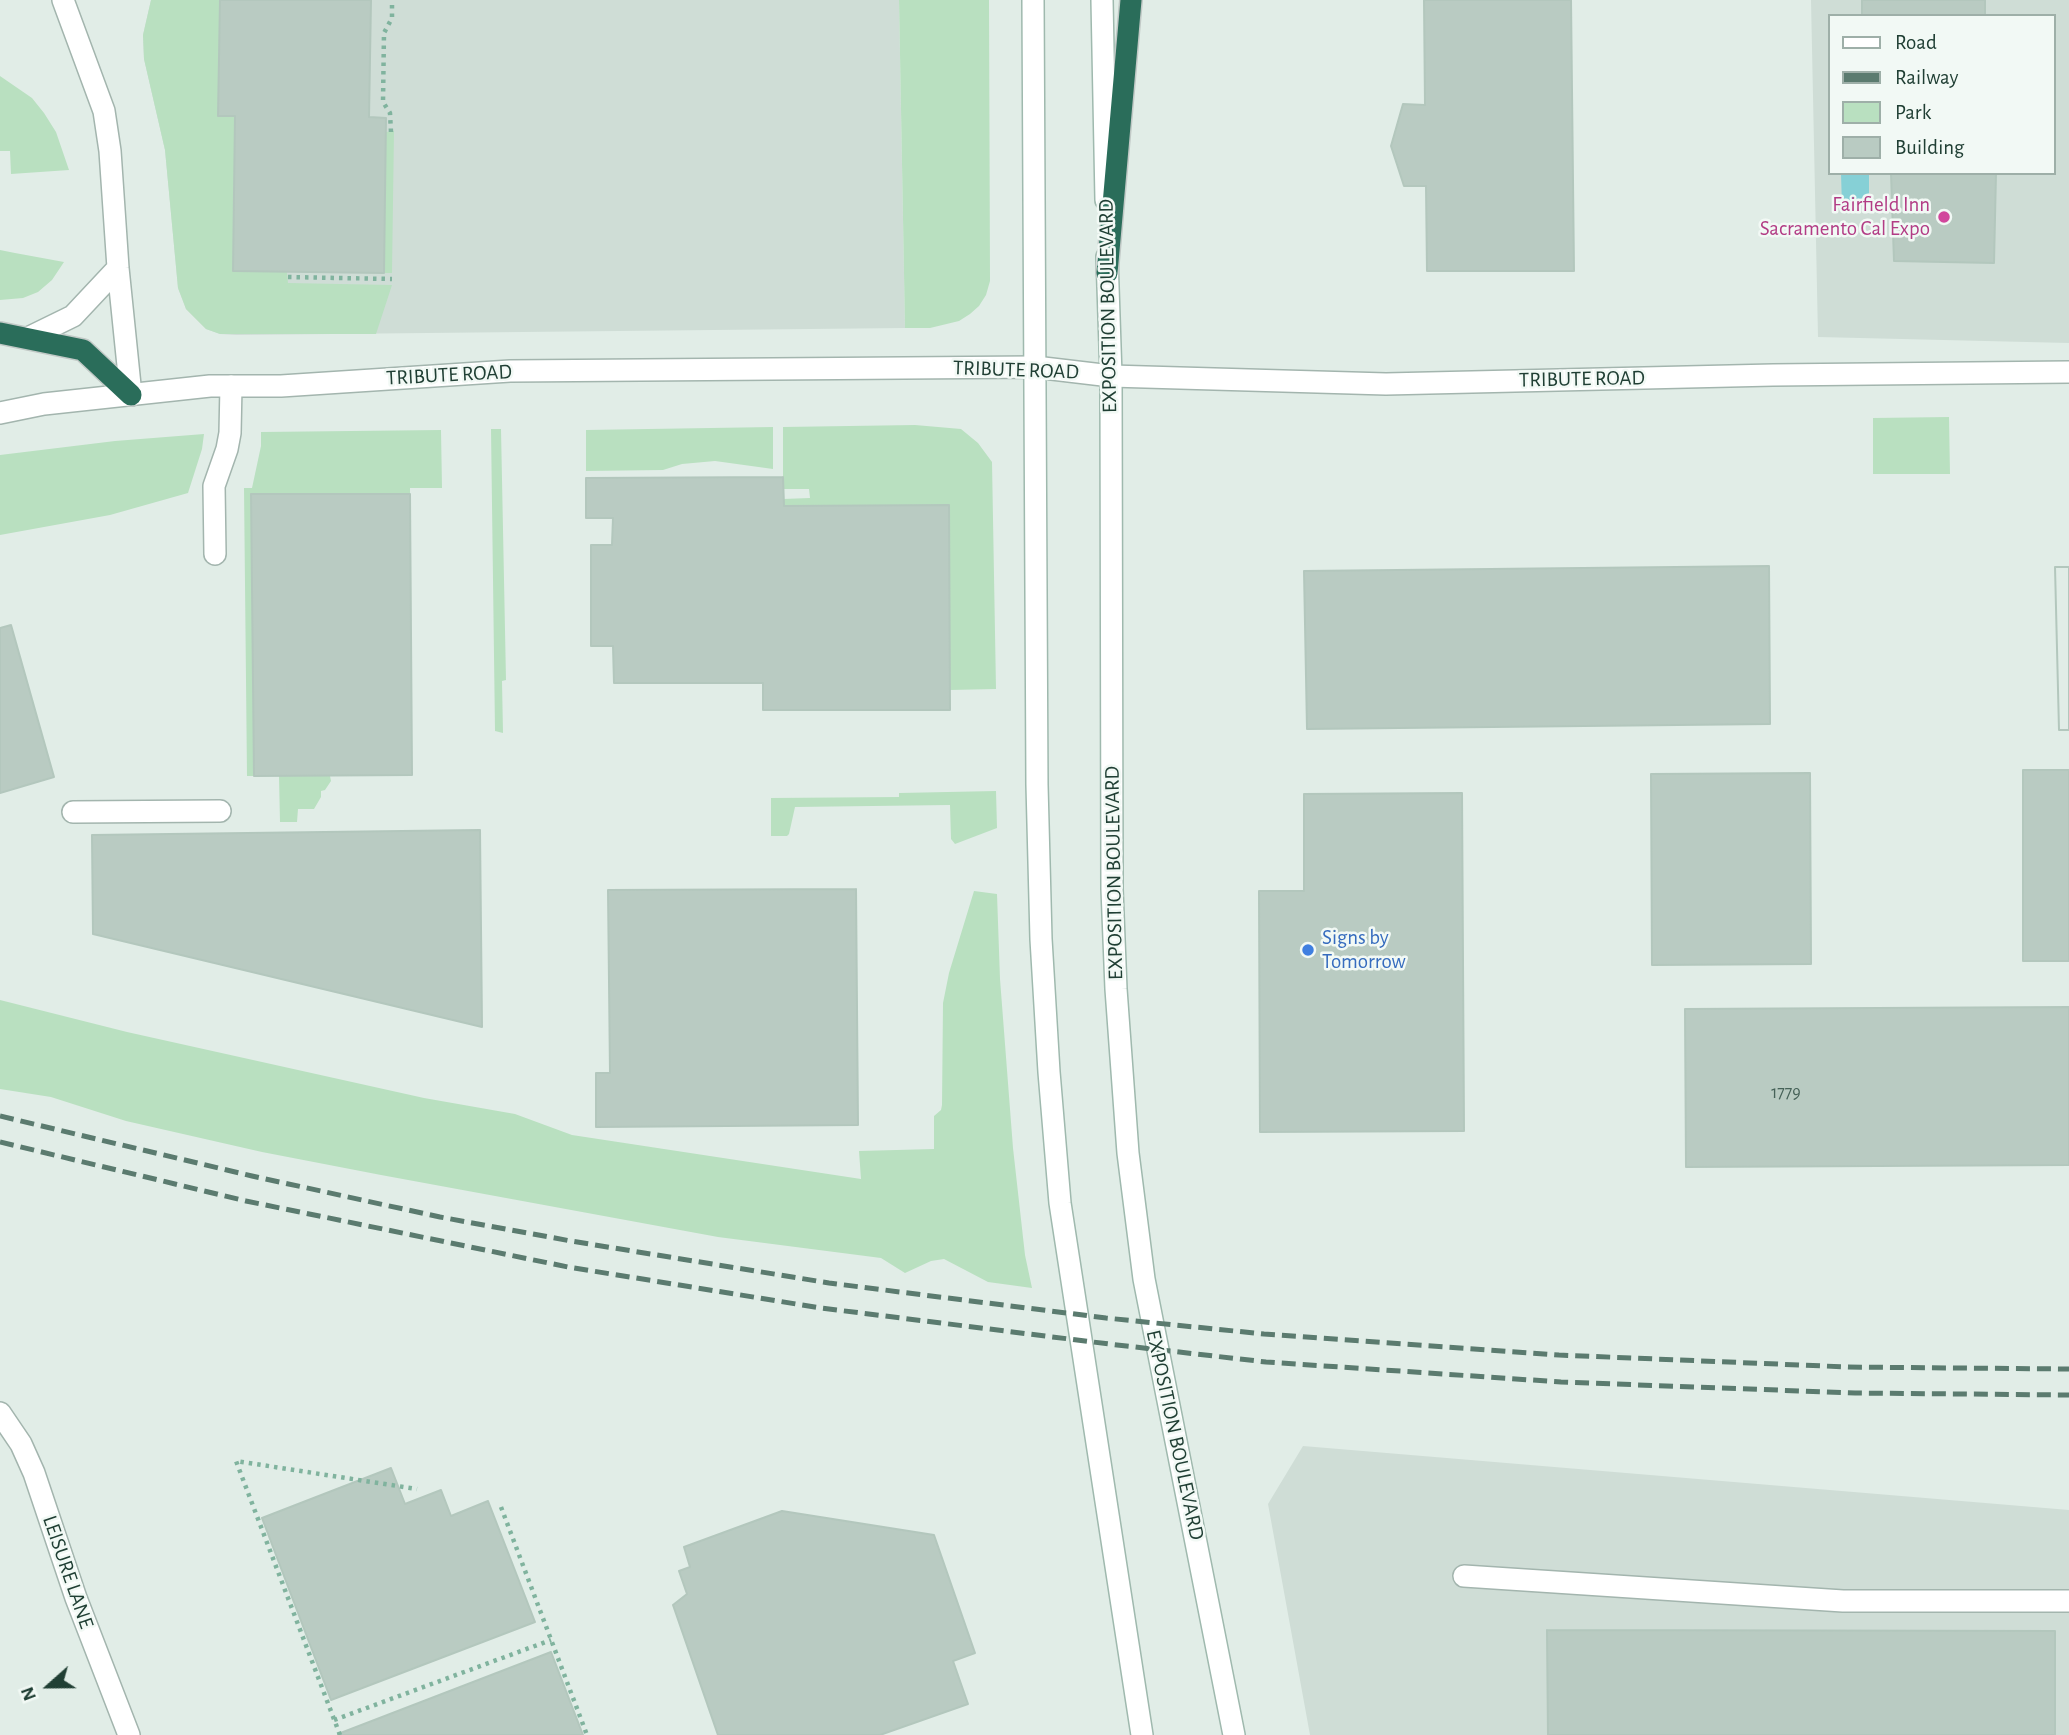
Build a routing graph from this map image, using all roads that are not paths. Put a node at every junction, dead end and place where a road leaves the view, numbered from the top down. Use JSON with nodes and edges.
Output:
{"nodes":[{"id":1,"x":63,"y":0,"type":"edge"},
{"id":2,"x":1033,"y":0,"type":"edge"},
{"id":3,"x":1102,"y":0,"type":"edge"},
{"id":4,"x":1131,"y":0,"type":"edge"},
{"id":5,"x":118,"y":268,"type":"junction"},
{"id":6,"x":1107,"y":273,"type":"junction"},
{"id":7,"x":0,"y":332,"type":"edge"},
{"id":8,"x":28,"y":338,"type":"junction"},
{"id":9,"x":1035,"y":367,"type":"junction"},
{"id":10,"x":2069,"y":372,"type":"edge"},
{"id":11,"x":1111,"y":376,"type":"junction"},
{"id":12,"x":231,"y":386,"type":"junction"},
{"id":13,"x":131,"y":395,"type":"junction"},
{"id":14,"x":0,"y":413,"type":"edge"},
{"id":15,"x":215,"y":554,"type":"dead end"},
{"id":16,"x":220,"y":811,"type":"dead end"},
{"id":17,"x":73,"y":812,"type":"dead end"},
{"id":18,"x":0,"y":1413,"type":"edge"},
{"id":19,"x":1464,"y":1576,"type":"dead end"},
{"id":20,"x":2069,"y":1601,"type":"edge"},
{"id":21,"x":128,"y":1735,"type":"edge"},
{"id":22,"x":1142,"y":1735,"type":"edge"},
{"id":23,"x":1234,"y":1735,"type":"edge"}],
"edges":[{"from":1,"to":5,"type":"main road"},
{"from":2,"to":9,"type":"main road"},
{"from":3,"to":6,"type":"main road","name":"EXPOSITION BOULEVARD"},
{"from":4,"to":6,"type":"highway"},
{"from":5,"to":8,"type":"main road"},
{"from":5,"to":13,"type":"main road"},
{"from":6,"to":11,"type":"main road","name":"EXPOSITION BOULEVARD"},
{"from":7,"to":8,"type":"highway"},
{"from":8,"to":13,"type":"highway"},
{"from":9,"to":11,"type":"main road","name":"TRIBUTE ROAD"},
{"from":9,"to":12,"type":"main road","name":"TRIBUTE ROAD"},
{"from":9,"to":22,"type":"main road"},
{"from":10,"to":11,"type":"main road","name":"TRIBUTE ROAD"},
{"from":11,"to":23,"type":"main road","name":"EXPOSITION BOULEVARD"},
{"from":12,"to":13,"type":"main road","name":"TRIBUTE ROAD"},
{"from":12,"to":15,"type":"main road"},
{"from":13,"to":14,"type":"main road","name":"TRIBUTE ROAD"},
{"from":16,"to":17,"type":"main road"},
{"from":18,"to":21,"type":"main road","name":"LEISURE LANE"},
{"from":19,"to":20,"type":"main road"}]}
